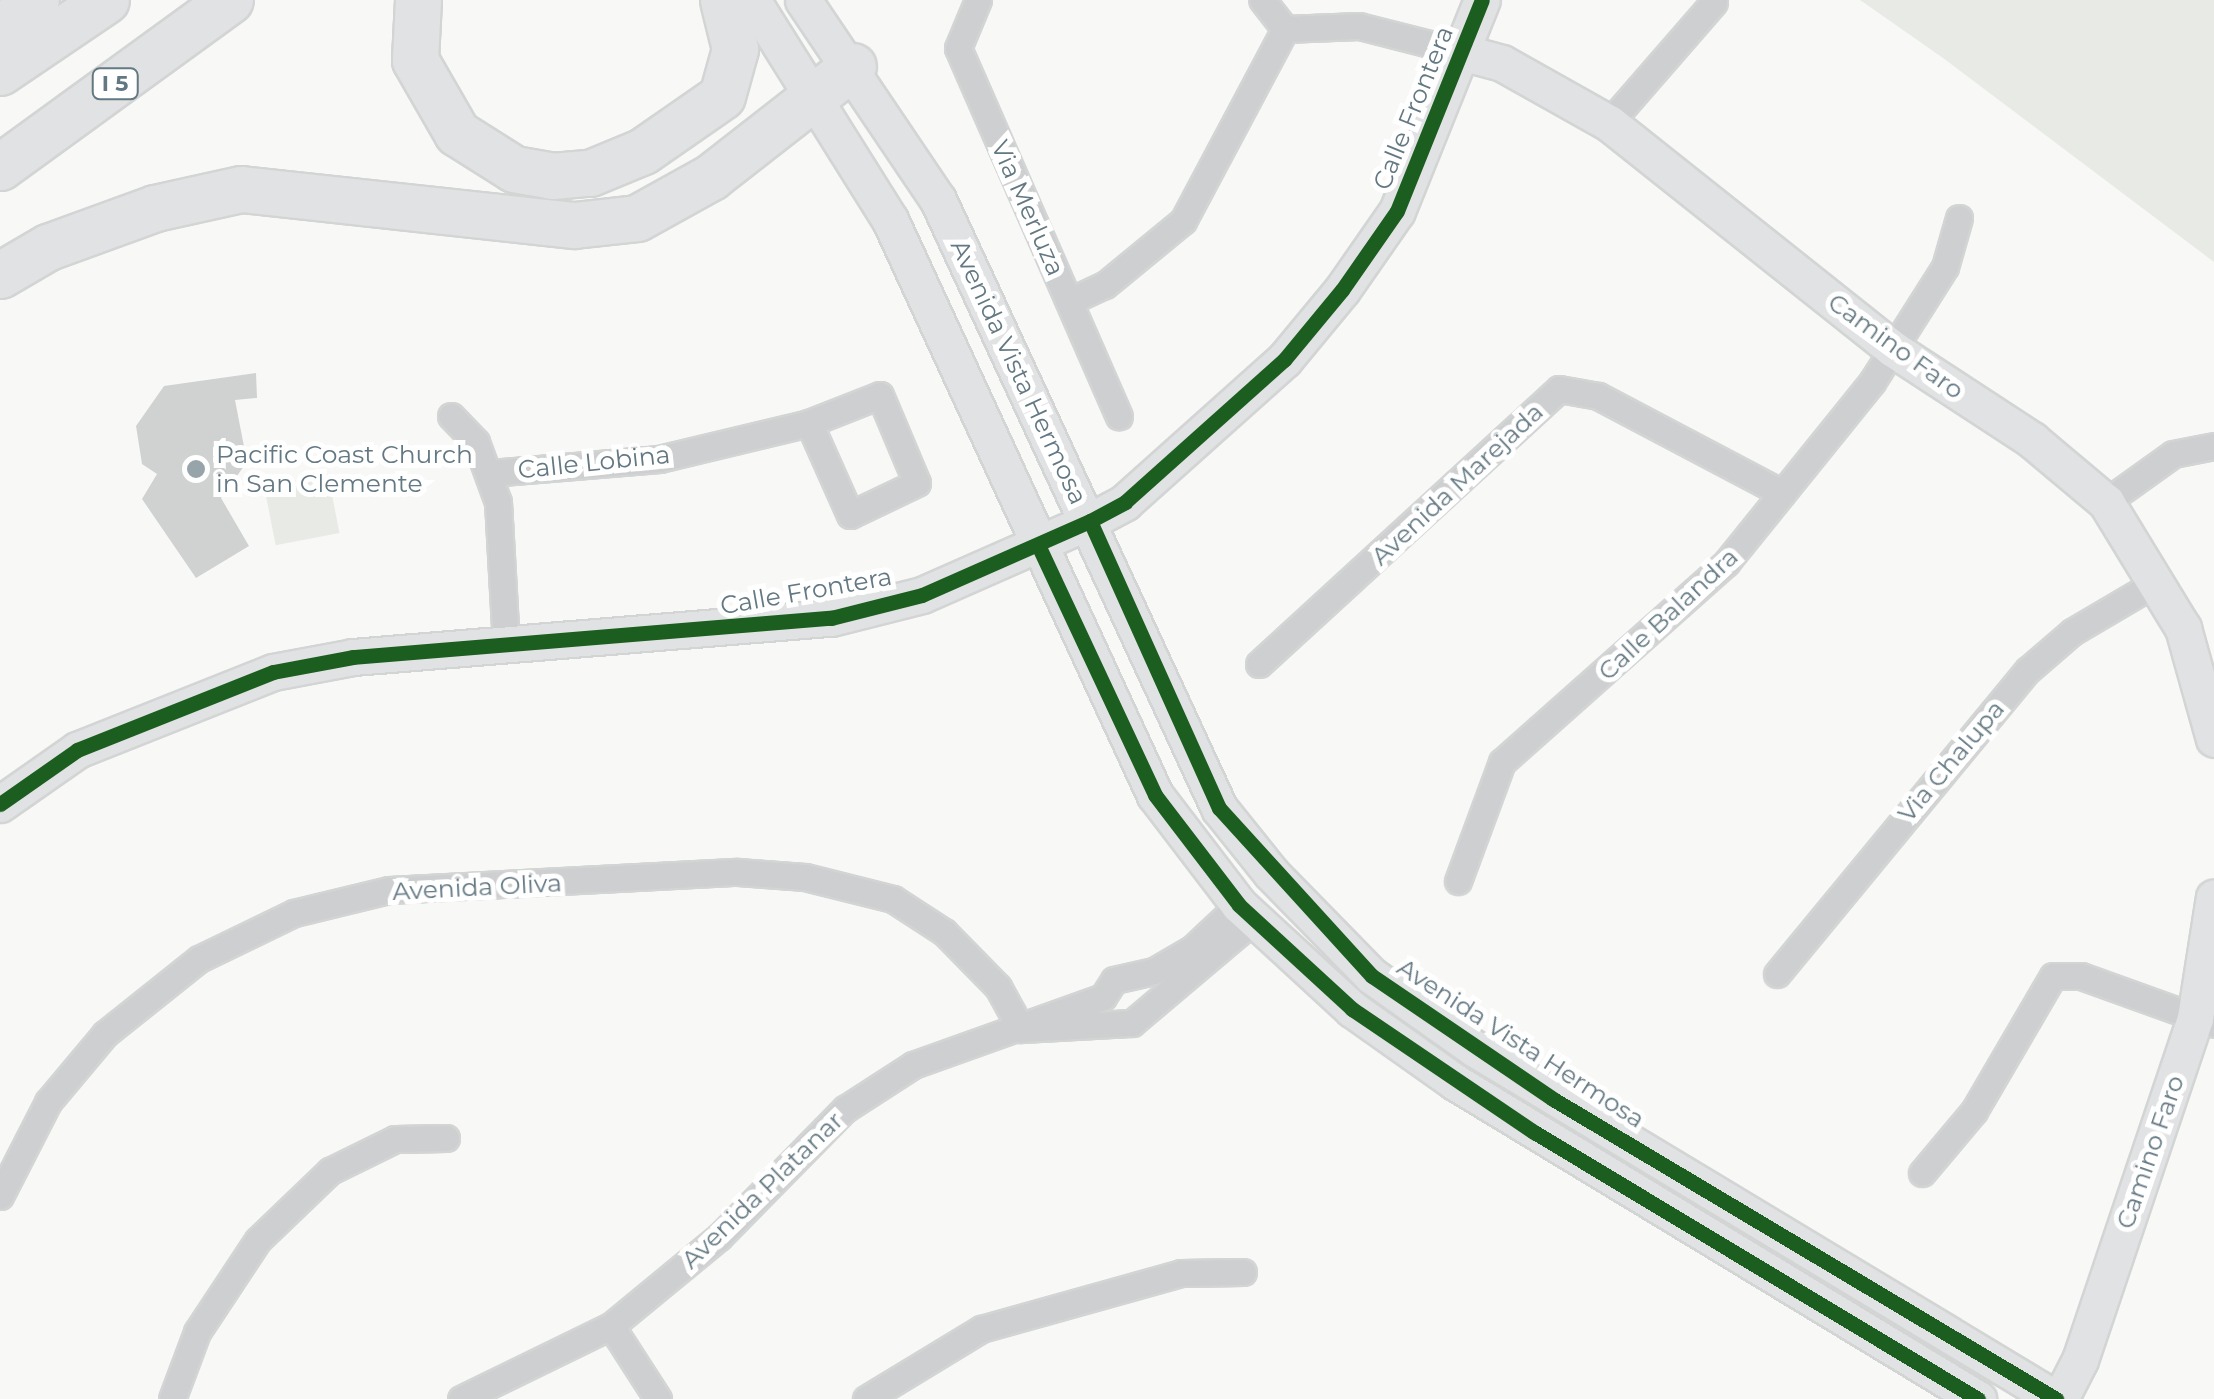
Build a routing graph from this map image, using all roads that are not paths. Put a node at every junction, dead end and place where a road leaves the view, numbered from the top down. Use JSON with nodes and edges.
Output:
{"nodes":[{"id":1,"x":36,"y":0,"type":"edge"},
{"id":2,"x":106,"y":0,"type":"edge"},
{"id":3,"x":230,"y":0,"type":"edge"},
{"id":4,"x":418,"y":0,"type":"edge"},
{"id":5,"x":723,"y":0,"type":"edge"},
{"id":6,"x":752,"y":0,"type":"edge"},
{"id":7,"x":803,"y":0,"type":"edge"},
{"id":8,"x":1262,"y":0,"type":"edge"},
{"id":9,"x":1482,"y":0,"type":"edge"},
{"id":10,"x":971,"y":2,"type":"edge"},
{"id":11,"x":1714,"y":2,"type":"edge"},
{"id":12,"x":0,"y":28,"type":"edge"},
{"id":13,"x":1285,"y":29,"type":"junction"},
{"id":14,"x":1465,"y":53,"type":"junction"},
{"id":15,"x":853,"y":66,"type":"junction"},
{"id":16,"x":0,"y":72,"type":"edge"},
{"id":17,"x":816,"y":97,"type":"junction"},
{"id":18,"x":1609,"y":123,"type":"junction"},
{"id":19,"x":0,"y":167,"type":"edge"},
{"id":20,"x":1959,"y":218,"type":"dead end"},
{"id":21,"x":0,"y":275,"type":"edge"},
{"id":22,"x":1070,"y":301,"type":"junction"},
{"id":23,"x":1893,"y":350,"type":"junction"},
{"id":24,"x":452,"y":416,"type":"dead end"},
{"id":25,"x":1119,"y":416,"type":"dead end"},
{"id":26,"x":809,"y":423,"type":"junction"},
{"id":27,"x":2214,"y":446,"type":"edge"},
{"id":28,"x":490,"y":474,"type":"junction"},
{"id":29,"x":1782,"y":493,"type":"junction"},
{"id":30,"x":2106,"y":502,"type":"junction"},
{"id":31,"x":1090,"y":522,"type":"junction"},
{"id":32,"x":1038,"y":544,"type":"junction"},
{"id":33,"x":2157,"y":582,"type":"junction"},
{"id":34,"x":506,"y":644,"type":"junction"},
{"id":35,"x":1259,"y":664,"type":"dead end"},
{"id":36,"x":2214,"y":739,"type":"edge"},
{"id":37,"x":0,"y":804,"type":"edge"},
{"id":38,"x":1458,"y":881,"type":"dead end"},
{"id":39,"x":2214,"y":896,"type":"edge"},
{"id":40,"x":1247,"y":912,"type":"junction"},
{"id":41,"x":1777,"y":974,"type":"dead end"},
{"id":42,"x":1134,"y":979,"type":"junction"},
{"id":43,"x":1148,"y":1005,"type":"junction"},
{"id":44,"x":1107,"y":1008,"type":"junction"},
{"id":45,"x":2205,"y":1021,"type":"edge"},
{"id":46,"x":1021,"y":1029,"type":"junction"},
{"id":47,"x":446,"y":1138,"type":"dead end"},
{"id":48,"x":1922,"y":1172,"type":"dead end"},
{"id":49,"x":0,"y":1196,"type":"edge"},
{"id":50,"x":1243,"y":1272,"type":"dead end"},
{"id":51,"x":611,"y":1326,"type":"junction"},
{"id":52,"x":172,"y":1399,"type":"edge"},
{"id":53,"x":461,"y":1399,"type":"edge"},
{"id":54,"x":658,"y":1399,"type":"edge"},
{"id":55,"x":866,"y":1399,"type":"edge"},
{"id":56,"x":1978,"y":1399,"type":"edge"},
{"id":57,"x":2058,"y":1399,"type":"edge"}],
"edges":[{"from":1,"to":12,"type":"highway"},
{"from":2,"to":16,"type":"highway"},
{"from":3,"to":19,"type":"highway","number":"I 5"},
{"from":4,"to":5,"type":"highway"},
{"from":6,"to":17,"type":"main road"},
{"from":7,"to":15,"type":"main road","name":"Avenida Vista Hermosa"},
{"from":8,"to":13,"type":"street"},
{"from":9,"to":14,"type":"main road","name":"Calle Frontera"},
{"from":10,"to":22,"type":"street","name":"Via Merluza"},
{"from":11,"to":18,"type":"street"},
{"from":13,"to":14,"type":"street"},
{"from":13,"to":22,"type":"street"},
{"from":14,"to":18,"type":"main road","name":"Camino Faro"},
{"from":14,"to":31,"type":"main road","name":"Calle Frontera"},
{"from":15,"to":17,"type":"highway"},
{"from":15,"to":31,"type":"main road","name":"Avenida Vista Hermosa"},
{"from":17,"to":21,"type":"highway"},
{"from":17,"to":32,"type":"main road"},
{"from":18,"to":23,"type":"main road","name":"Camino Faro"},
{"from":20,"to":23,"type":"street","name":"Calle Balandra"},
{"from":22,"to":25,"type":"street","name":"Via Merluza"},
{"from":23,"to":29,"type":"street","name":"Calle Balandra"},
{"from":23,"to":30,"type":"main road","name":"Camino Faro"},
{"from":24,"to":28,"type":"street","name":"Calle Lobina"},
{"from":26,"to":26,"type":"street","name":"Calle Lobina"},
{"from":26,"to":28,"type":"street","name":"Calle Lobina"},
{"from":27,"to":30,"type":"street"},
{"from":28,"to":34,"type":"street"},
{"from":29,"to":35,"type":"street","name":"Avenida Marejada"},
{"from":29,"to":38,"type":"street","name":"Calle Balandra"},
{"from":30,"to":33,"type":"main road","name":"Camino Faro"},
{"from":31,"to":32,"type":"main road","name":"Calle Frontera"},
{"from":31,"to":57,"type":"main road","name":"Avenida Vista Hermosa"},
{"from":32,"to":34,"type":"main road","name":"Calle Frontera"},
{"from":32,"to":40,"type":"main road"},
{"from":33,"to":36,"type":"main road","name":"Camino Faro"},
{"from":33,"to":41,"type":"street","name":"Via Chalupa"},
{"from":34,"to":37,"type":"main road","name":"Calle Frontera"},
{"from":39,"to":45,"type":"main road","name":"Camino Faro"},
{"from":40,"to":42,"type":"street","name":"Avenida Platanar"},
{"from":40,"to":43,"type":"street","name":"Avenida Platanar"},
{"from":40,"to":56,"type":"main road"},
{"from":42,"to":43,"type":"street"},
{"from":42,"to":44,"type":"street","name":"Avenida Platanar"},
{"from":43,"to":44,"type":"street","name":"Avenida Platanar"},
{"from":44,"to":46,"type":"street","name":"Avenida Platanar"},
{"from":45,"to":48,"type":"street"},
{"from":45,"to":57,"type":"main road","name":"Camino Faro"},
{"from":46,"to":49,"type":"street","name":"Avenida Oliva"},
{"from":46,"to":51,"type":"street","name":"Avenida Platanar"},
{"from":47,"to":52,"type":"street"},
{"from":50,"to":55,"type":"street"},
{"from":51,"to":53,"type":"street","name":"Avenida Platanar"},
{"from":51,"to":54,"type":"street"}]}
